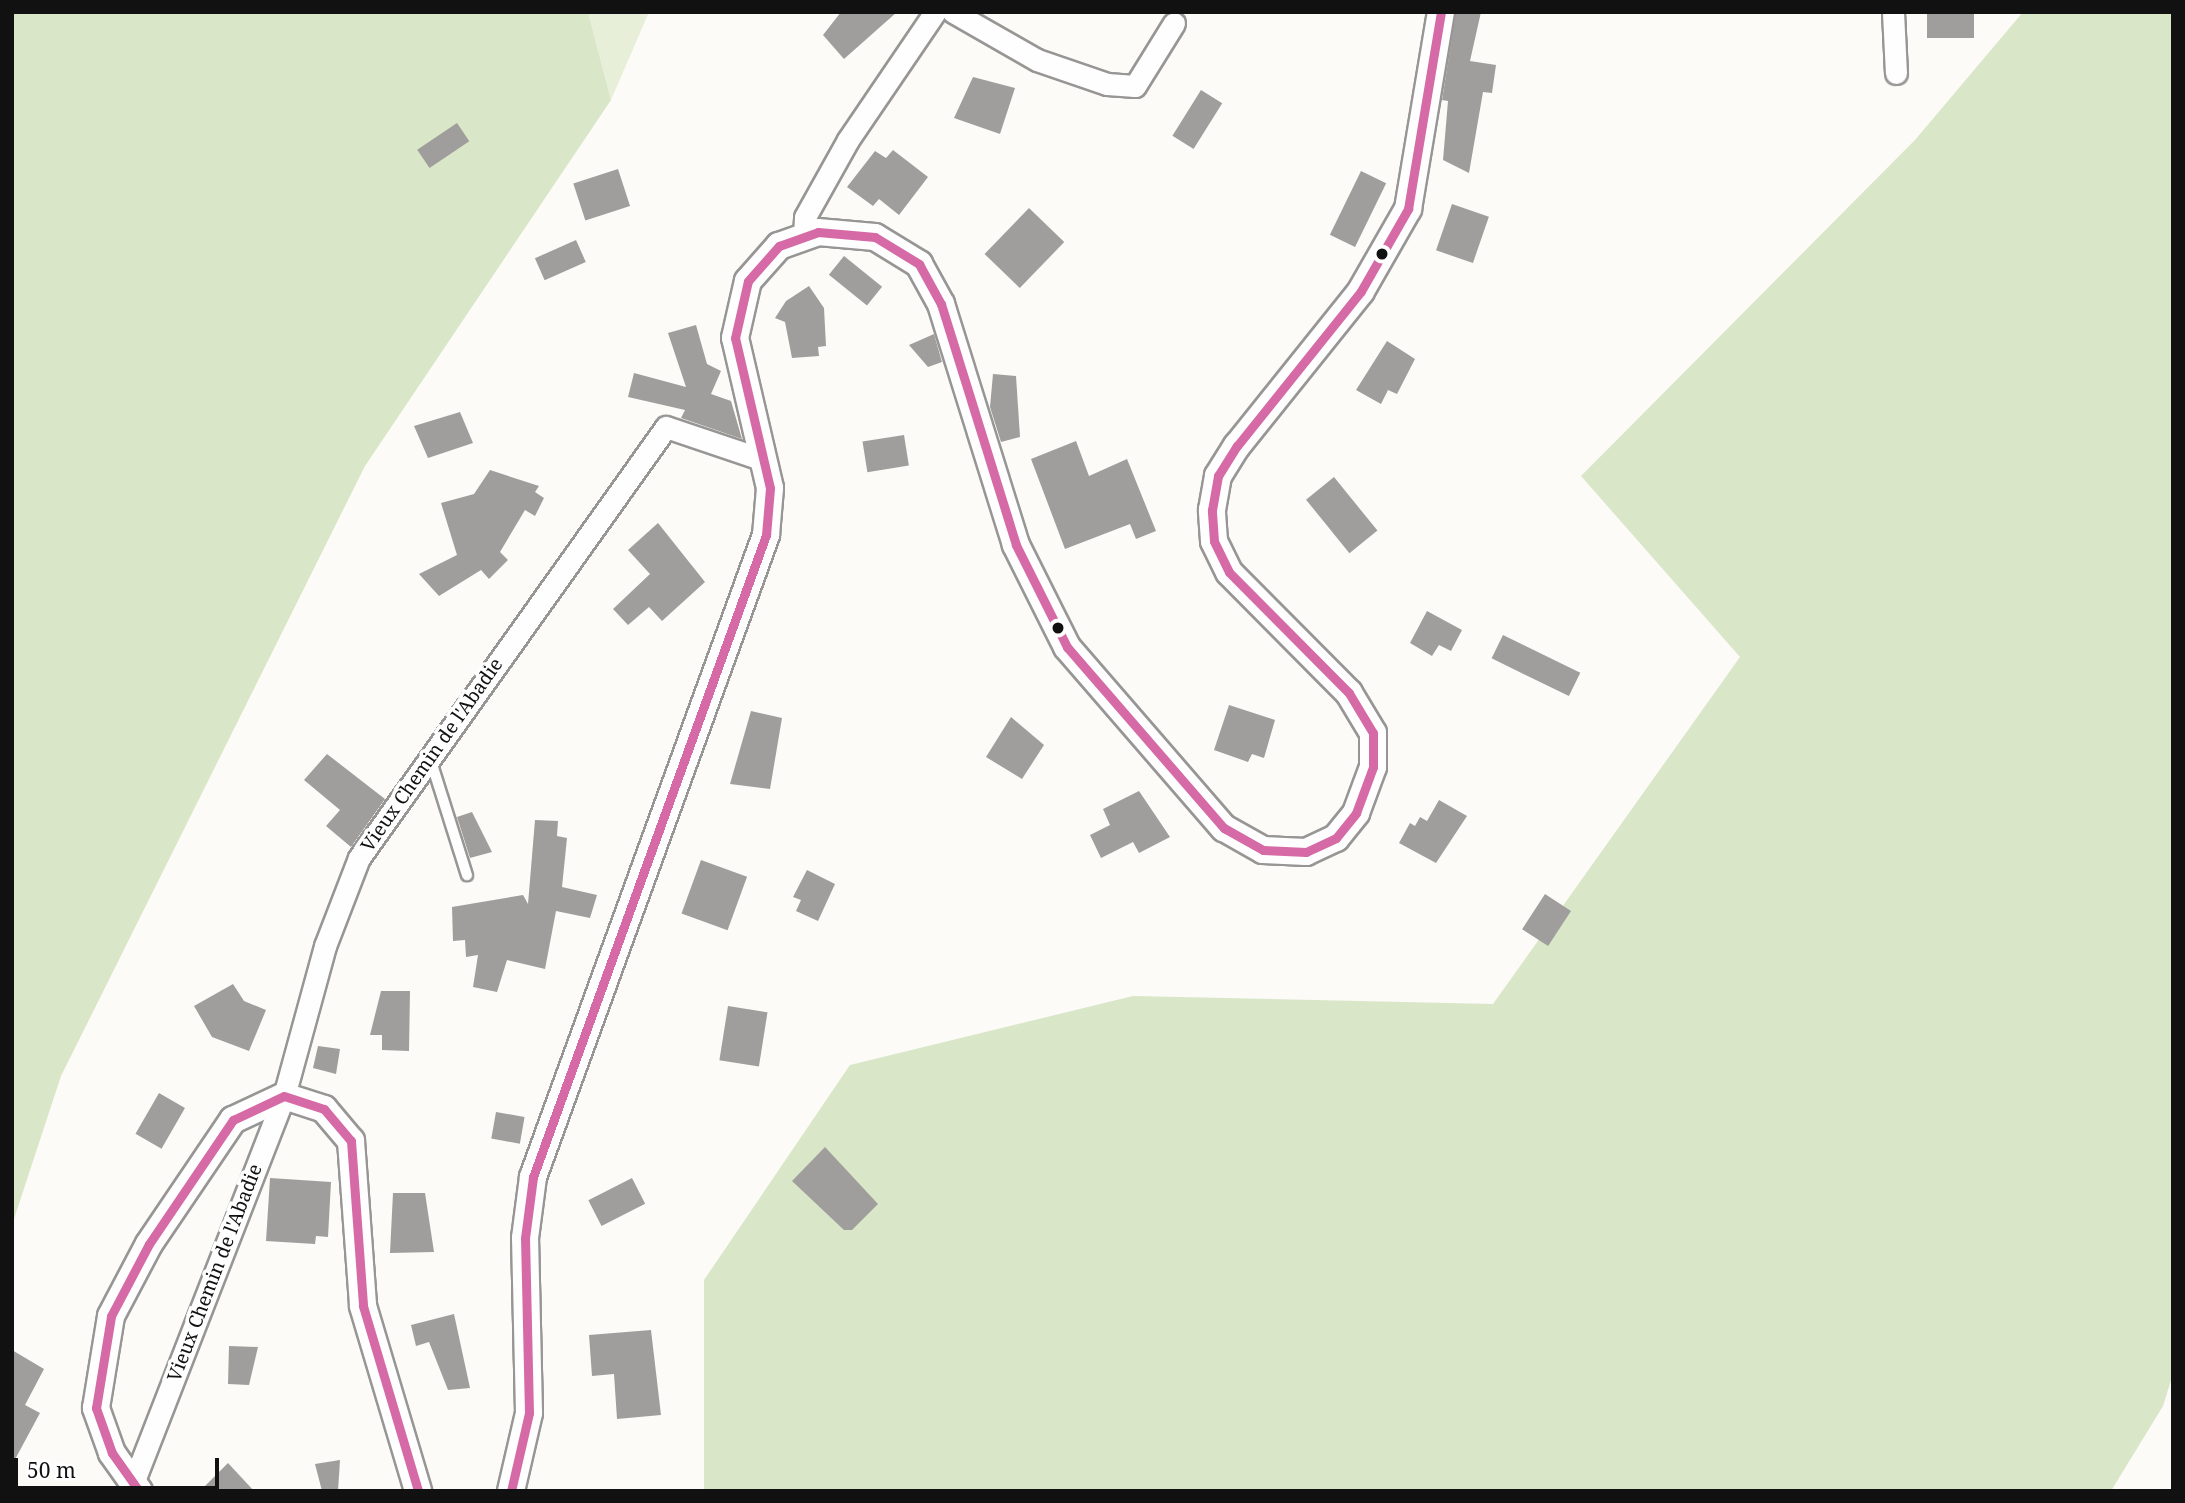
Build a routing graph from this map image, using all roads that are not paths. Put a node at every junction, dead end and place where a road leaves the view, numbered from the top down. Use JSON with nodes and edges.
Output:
{"nodes":[{"id":1,"x":935,"y":12,"type":"edge"},
{"id":2,"x":953,"y":12,"type":"edge"},
{"id":3,"x":1441,"y":12,"type":"edge"},
{"id":4,"x":1893,"y":12,"type":"edge"},
{"id":5,"x":1174,"y":23,"type":"dead end"},
{"id":6,"x":1896,"y":73,"type":"dead end"},
{"id":7,"x":804,"y":237,"type":"junction"},
{"id":8,"x":764,"y":460,"type":"junction"},
{"id":9,"x":429,"y":755,"type":"junction"},
{"id":10,"x":467,"y":875,"type":"dead end"},
{"id":11,"x":284,"y":1096,"type":"junction"},
{"id":12,"x":134,"y":1488,"type":"edge"},
{"id":13,"x":418,"y":1491,"type":"edge"},
{"id":14,"x":511,"y":1491,"type":"edge"}],
"edges":[{"from":1,"to":7,"type":"street"},
{"from":2,"to":5,"type":"street"},
{"from":3,"to":7,"type":"street"},
{"from":4,"to":6,"type":"street"},
{"from":7,"to":8,"type":"street"},
{"from":8,"to":9,"type":"street","name":"Vieux Chemin de l'Abadie"},
{"from":8,"to":14,"type":"street"},
{"from":9,"to":10,"type":"lane"},
{"from":9,"to":11,"type":"street","name":"Vieux Chemin de l'Abadie"},
{"from":11,"to":12,"type":"street","name":"Vieux Chemin de l'Abadie"},
{"from":11,"to":12,"type":"street"},
{"from":11,"to":13,"type":"street"}]}
